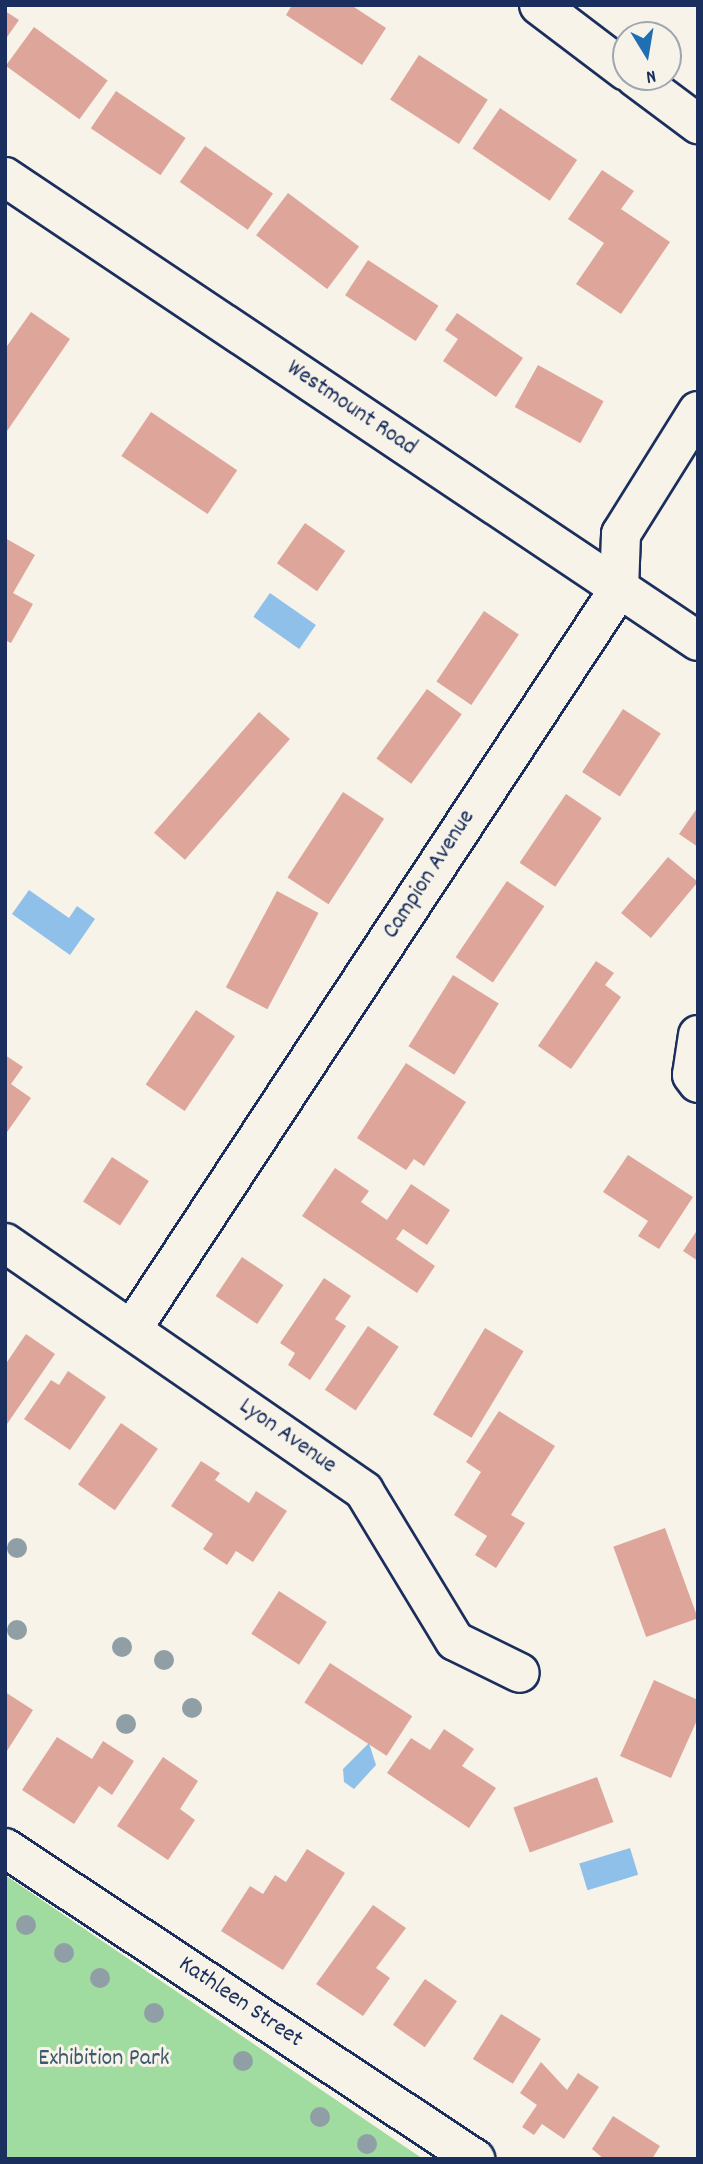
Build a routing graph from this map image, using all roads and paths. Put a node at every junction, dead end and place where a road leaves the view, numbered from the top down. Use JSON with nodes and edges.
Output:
{"nodes":[{"id":1,"x":539,"y":5,"type":"edge"},
{"id":2,"x":612,"y":60,"type":"edge"},
{"id":3,"x":654,"y":91,"type":"edge"},
{"id":4,"x":698,"y":124,"type":"edge"},
{"id":5,"x":6,"y":179,"type":"edge"},
{"id":6,"x":698,"y":411,"type":"edge"},
{"id":7,"x":619,"y":589,"type":"junction"},
{"id":8,"x":698,"y":641,"type":"edge"},
{"id":9,"x":698,"y":1035,"type":"edge"},
{"id":10,"x":698,"y":1083,"type":"edge"},
{"id":11,"x":5,"y":1243,"type":"edge"},
{"id":12,"x":132,"y":1329,"type":"junction"},
{"id":13,"x":520,"y":1673,"type":"dead end"},
{"id":14,"x":5,"y":1847,"type":"edge"},
{"id":15,"x":475,"y":2159,"type":"edge"}],
"edges":[{"from":1,"to":2,"type":"street"},
{"from":3,"to":4,"type":"street"},
{"from":5,"to":7,"type":"street","name":"Westmount Road"},
{"from":6,"to":7,"type":"street"},
{"from":7,"to":8,"type":"street","name":"Westmount Road"},
{"from":7,"to":12,"type":"street","name":"Campion Avenue"},
{"from":9,"to":10,"type":"street"},
{"from":11,"to":12,"type":"street","name":"Lyon Avenue"},
{"from":12,"to":13,"type":"street","name":"Lyon Avenue"},
{"from":14,"to":15,"type":"street","name":"Kathleen Street"}]}
